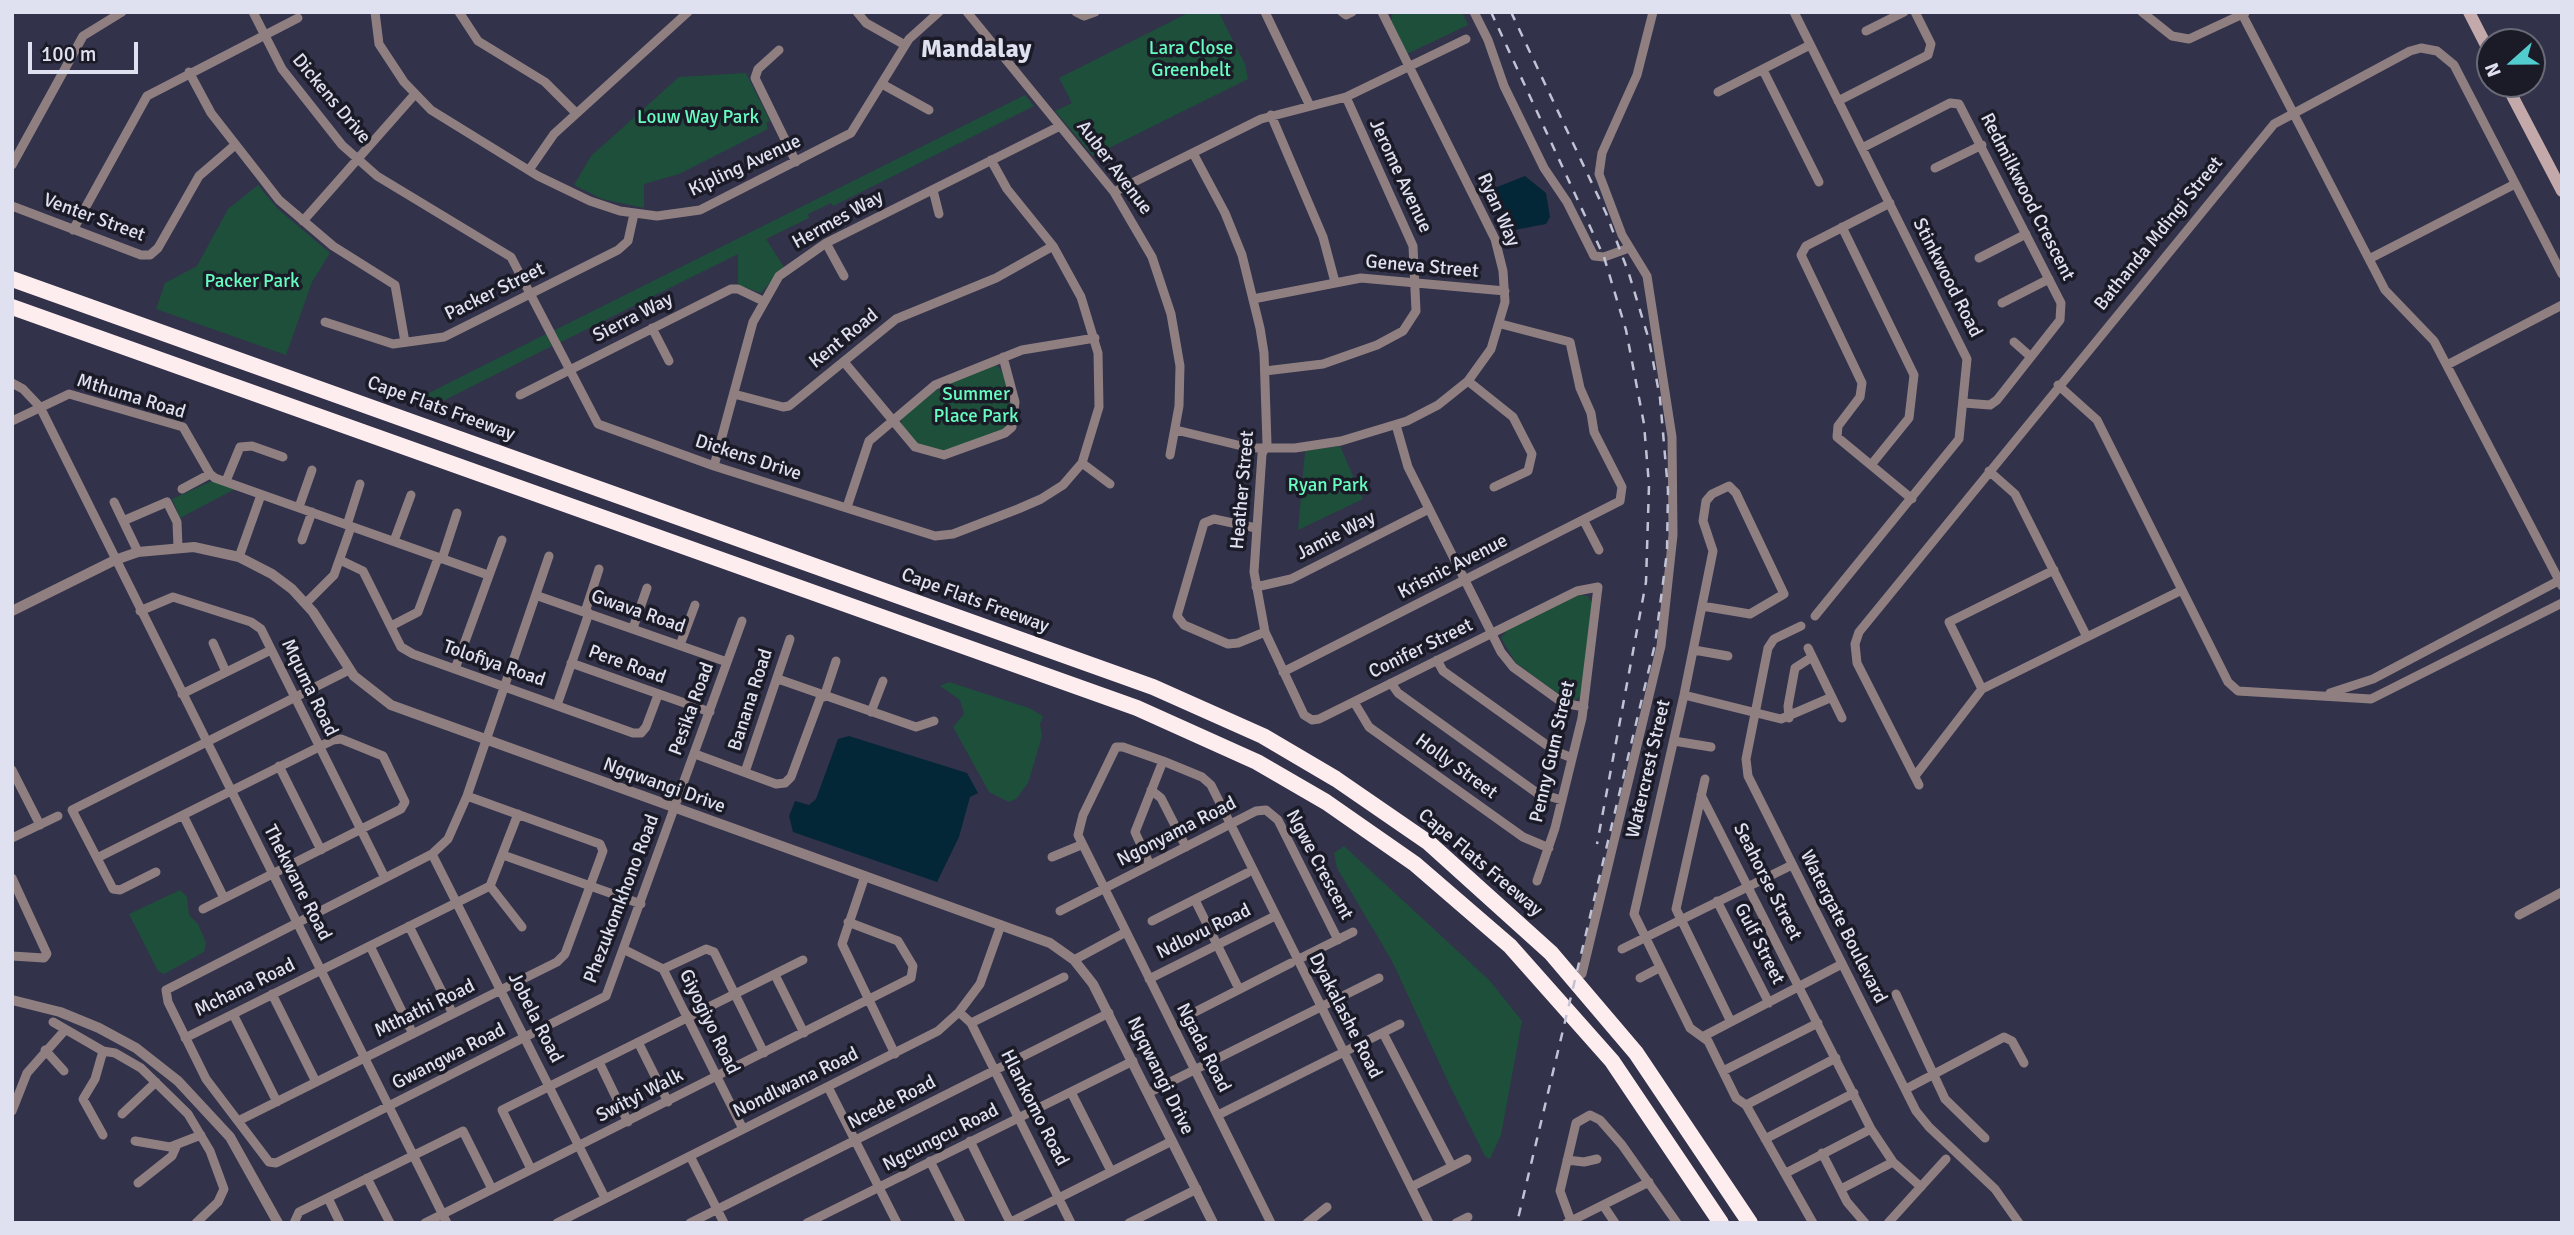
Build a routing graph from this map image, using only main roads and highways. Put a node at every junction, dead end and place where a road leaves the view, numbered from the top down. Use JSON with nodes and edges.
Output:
{"nodes":[{"id":1,"x":2469,"y":12,"type":"edge"},
{"id":2,"x":2477,"y":28,"type":"edge"},
{"id":3,"x":2513,"y":98,"type":"edge"},
{"id":4,"x":2562,"y":191,"type":"edge"},
{"id":5,"x":12,"y":279,"type":"edge"},
{"id":6,"x":12,"y":307,"type":"edge"},
{"id":7,"x":12,"y":316,"type":"edge"},
{"id":8,"x":111,"y":342,"type":"junction"},
{"id":9,"x":1729,"y":1190,"type":"junction"},
{"id":10,"x":1721,"y":1223,"type":"edge"},
{"id":11,"x":1750,"y":1223,"type":"edge"},
{"id":12,"x":1758,"y":1223,"type":"edge"}],
"edges":[{"from":1,"to":2,"type":"main road"},
{"from":3,"to":4,"type":"main road"},
{"from":5,"to":9,"type":"highway","name":"Cape Flats Freeway"},
{"from":6,"to":8,"type":"highway"},
{"from":7,"to":8,"type":"highway"},
{"from":8,"to":10,"type":"highway"},
{"from":9,"to":11,"type":"highway","name":"Cape Flats Freeway"},
{"from":9,"to":12,"type":"highway"}]}
